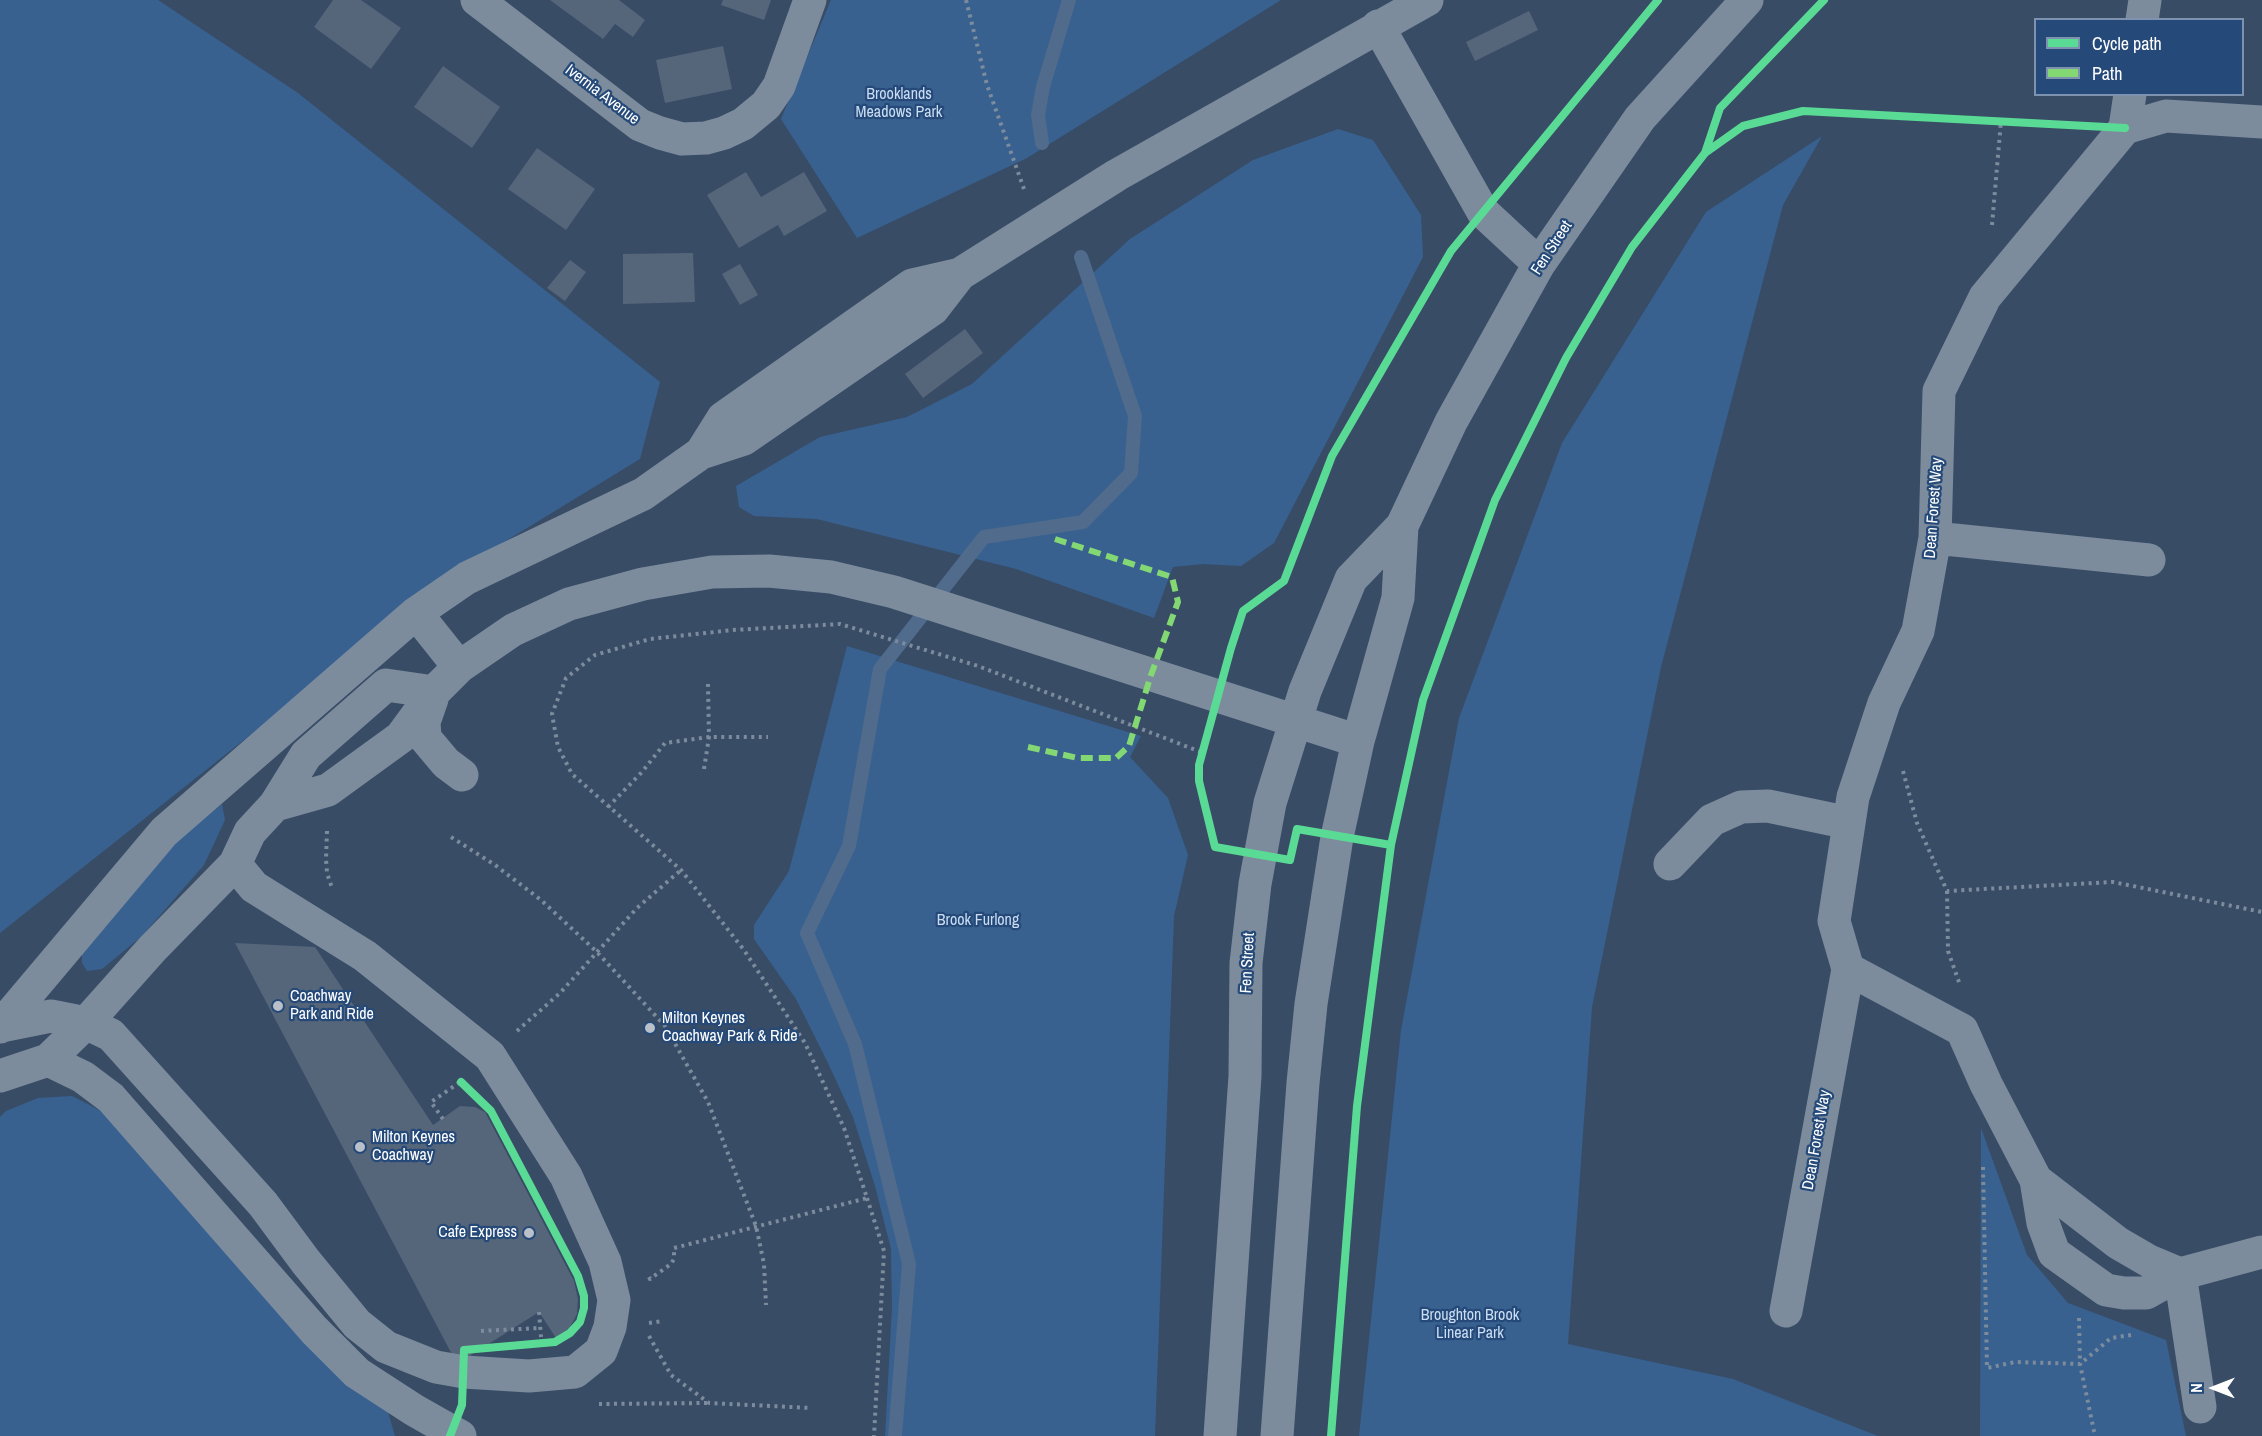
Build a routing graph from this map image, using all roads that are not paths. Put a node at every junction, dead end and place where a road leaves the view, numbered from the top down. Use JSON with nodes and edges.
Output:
{"nodes":[{"id":1,"x":810,"y":0,"type":"edge"},
{"id":2,"x":1427,"y":0,"type":"edge"},
{"id":3,"x":1747,"y":0,"type":"edge"},
{"id":4,"x":2145,"y":0,"type":"edge"},
{"id":5,"x":485,"y":2,"type":"edge"},
{"id":6,"x":2142,"y":18,"type":"edge"},
{"id":7,"x":1378,"y":26,"type":"junction"},
{"id":8,"x":2130,"y":96,"type":"edge"},
{"id":9,"x":2262,"y":122,"type":"edge"},
{"id":10,"x":2125,"y":128,"type":"junction"},
{"id":11,"x":1539,"y":264,"type":"junction"},
{"id":12,"x":1402,"y":526,"type":"junction"},
{"id":13,"x":1935,"y":538,"type":"junction"},
{"id":14,"x":2149,"y":560,"type":"dead end"},
{"id":15,"x":416,"y":613,"type":"junction"},
{"id":16,"x":459,"y":667,"type":"junction"},
{"id":17,"x":434,"y":692,"type":"junction"},
{"id":18,"x":1295,"y":721,"type":"junction"},
{"id":19,"x":1358,"y":741,"type":"junction"},
{"id":20,"x":462,"y":775,"type":"dead end"},
{"id":21,"x":275,"y":805,"type":"junction"},
{"id":22,"x":1849,"y":823,"type":"junction"},
{"id":23,"x":235,"y":864,"type":"junction"},
{"id":24,"x":1670,"y":864,"type":"dead end"},
{"id":25,"x":1848,"y":969,"type":"junction"},
{"id":26,"x":86,"y":1023,"type":"junction"},
{"id":27,"x":0,"y":1027,"type":"edge"},
{"id":28,"x":48,"y":1060,"type":"junction"},
{"id":29,"x":0,"y":1077,"type":"edge"},
{"id":30,"x":2036,"y":1180,"type":"junction"},
{"id":31,"x":2262,"y":1252,"type":"edge"},
{"id":32,"x":2180,"y":1274,"type":"junction"},
{"id":33,"x":1786,"y":1311,"type":"dead end"},
{"id":34,"x":2200,"y":1407,"type":"dead end"},
{"id":35,"x":459,"y":1436,"type":"edge"},
{"id":36,"x":1220,"y":1436,"type":"edge"},
{"id":37,"x":1277,"y":1436,"type":"edge"}],
"edges":[{"from":1,"to":5,"type":"street","name":"Ivernia Avenue"},
{"from":2,"to":7,"type":"street"},
{"from":3,"to":11,"type":"street","name":"Fen Street"},
{"from":4,"to":6,"type":"street"},
{"from":7,"to":11,"type":"street"},
{"from":7,"to":15,"type":"street"},
{"from":8,"to":10,"type":"street"},
{"from":9,"to":10,"type":"street"},
{"from":10,"to":13,"type":"street","name":"Dean Forest Way"},
{"from":11,"to":12,"type":"street","name":"Fen Street"},
{"from":12,"to":18,"type":"street","name":"Fen Street"},
{"from":12,"to":19,"type":"street","name":"Fen Street"},
{"from":13,"to":14,"type":"street"},
{"from":13,"to":22,"type":"street","name":"Dean Forest Way"},
{"from":15,"to":16,"type":"street"},
{"from":15,"to":27,"type":"street"},
{"from":16,"to":17,"type":"street"},
{"from":16,"to":18,"type":"street"},
{"from":17,"to":20,"type":"street"},
{"from":17,"to":21,"type":"street"},
{"from":17,"to":21,"type":"street"},
{"from":18,"to":19,"type":"street"},
{"from":18,"to":36,"type":"street","name":"Fen Street"},
{"from":19,"to":37,"type":"street","name":"Fen Street"},
{"from":21,"to":23,"type":"street"},
{"from":22,"to":24,"type":"street"},
{"from":22,"to":25,"type":"street","name":"Dean Forest Way"},
{"from":23,"to":26,"type":"street"},
{"from":23,"to":26,"type":"street"},
{"from":25,"to":30,"type":"street"},
{"from":25,"to":33,"type":"street","name":"Dean Forest Way"},
{"from":26,"to":27,"type":"street"},
{"from":26,"to":28,"type":"street"},
{"from":28,"to":29,"type":"street"},
{"from":28,"to":35,"type":"street"},
{"from":30,"to":32,"type":"street"},
{"from":30,"to":32,"type":"street"},
{"from":31,"to":32,"type":"street"},
{"from":32,"to":34,"type":"street"}]}
